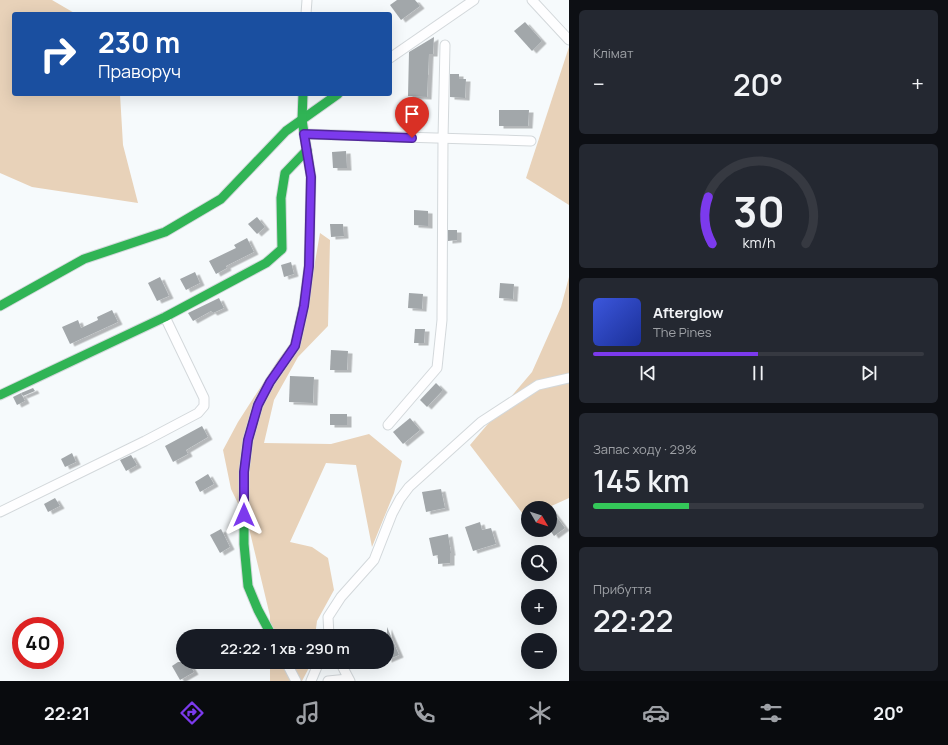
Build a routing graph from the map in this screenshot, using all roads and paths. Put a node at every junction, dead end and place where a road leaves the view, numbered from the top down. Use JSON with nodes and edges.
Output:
{"nodes":[{"id":1,"x":306,"y":0,"type":"edge"},
{"id":2,"x":474,"y":0,"type":"edge"},
{"id":3,"x":532,"y":0,"type":"edge"},
{"id":4,"x":306,"y":12,"type":"edge"},
{"id":5,"x":569,"y":40,"type":"edge"},
{"id":6,"x":445,"y":45,"type":"dead end"},
{"id":7,"x":392,"y":57,"type":"edge"},
{"id":8,"x":303,"y":96,"type":"edge"},
{"id":9,"x":335,"y":96,"type":"edge"},
{"id":10,"x":302,"y":120,"type":"junction"},
{"id":11,"x":304,"y":134,"type":"junction"},
{"id":12,"x":443,"y":139,"type":"junction"},
{"id":13,"x":531,"y":141,"type":"dead end"},
{"id":14,"x":307,"y":150,"type":"junction"},
{"id":15,"x":0,"y":306,"type":"edge"},
{"id":16,"x":166,"y":317,"type":"junction"},
{"id":17,"x":569,"y":378,"type":"edge"},
{"id":18,"x":0,"y":395,"type":"edge"},
{"id":19,"x":388,"y":425,"type":"dead end"},
{"id":20,"x":0,"y":512,"type":"edge"},
{"id":21,"x":268,"y":629,"type":"edge"},
{"id":22,"x":329,"y":629,"type":"edge"},
{"id":23,"x":290,"y":669,"type":"edge"},
{"id":24,"x":316,"y":669,"type":"edge"},
{"id":25,"x":344,"y":669,"type":"edge"},
{"id":26,"x":349,"y":680,"type":"edge"},
{"id":27,"x":296,"y":681,"type":"edge"},
{"id":28,"x":311,"y":681,"type":"edge"},
{"id":29,"x":328,"y":681,"type":"edge"}],
"edges":[{"from":1,"to":4,"type":"street"},
{"from":2,"to":7,"type":"street"},
{"from":3,"to":5,"type":"street"},
{"from":6,"to":12,"type":"street"},
{"from":8,"to":10,"type":"street"},
{"from":9,"to":10,"type":"street"},
{"from":10,"to":11,"type":"street"},
{"from":10,"to":15,"type":"street"},
{"from":11,"to":12,"type":"street"},
{"from":11,"to":14,"type":"street"},
{"from":12,"to":13,"type":"street"},
{"from":12,"to":19,"type":"street"},
{"from":14,"to":16,"type":"street"},
{"from":14,"to":21,"type":"street"},
{"from":16,"to":18,"type":"street"},
{"from":16,"to":20,"type":"street"},
{"from":17,"to":22,"type":"street"},
{"from":23,"to":27,"type":"street"},
{"from":24,"to":28,"type":"street"},
{"from":25,"to":26,"type":"street"},
{"from":26,"to":29,"type":"street"}]}
